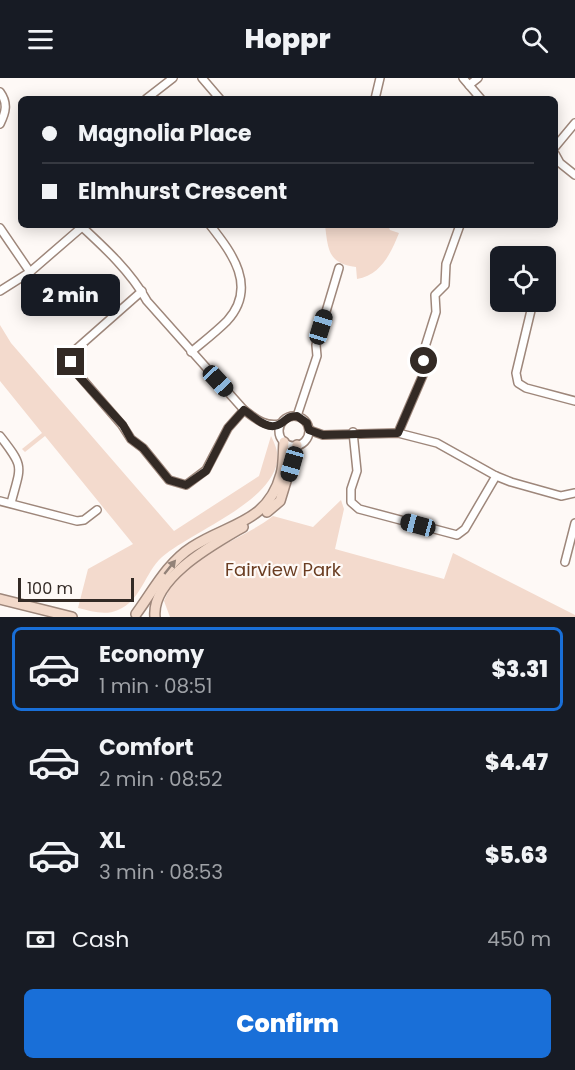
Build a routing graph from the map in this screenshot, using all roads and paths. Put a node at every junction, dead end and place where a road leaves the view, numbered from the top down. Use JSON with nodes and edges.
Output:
{"nodes":[{"id":1,"x":173,"y":78,"type":"edge"},
{"id":2,"x":202,"y":78,"type":"edge"},
{"id":3,"x":380,"y":78,"type":"edge"},
{"id":4,"x":463,"y":78,"type":"edge"},
{"id":5,"x":478,"y":78,"type":"edge"},
{"id":6,"x":470,"y":85,"type":"junction"},
{"id":7,"x":0,"y":92,"type":"edge"},
{"id":8,"x":150,"y":96,"type":"edge"},
{"id":9,"x":217,"y":96,"type":"edge"},
{"id":10,"x":376,"y":96,"type":"edge"},
{"id":11,"x":479,"y":96,"type":"edge"},
{"id":12,"x":575,"y":123,"type":"edge"},
{"id":13,"x":0,"y":124,"type":"edge"},
{"id":14,"x":558,"y":143,"type":"edge"},
{"id":15,"x":558,"y":159,"type":"edge"},
{"id":16,"x":575,"y":175,"type":"edge"},
{"id":17,"x":0,"y":228,"type":"edge"},
{"id":18,"x":79,"y":228,"type":"edge"},
{"id":19,"x":83,"y":228,"type":"edge"},
{"id":20,"x":212,"y":228,"type":"edge"},
{"id":21,"x":459,"y":228,"type":"edge"},
{"id":22,"x":339,"y":268,"type":"dead end"},
{"id":23,"x":30,"y":272,"type":"junction"},
{"id":24,"x":0,"y":291,"type":"edge"},
{"id":25,"x":142,"y":291,"type":"junction"},
{"id":26,"x":531,"y":312,"type":"edge"},
{"id":27,"x":191,"y":352,"type":"junction"},
{"id":28,"x":575,"y":401,"type":"edge"},
{"id":29,"x":244,"y":410,"type":"junction"},
{"id":30,"x":297,"y":416,"type":"junction"},
{"id":31,"x":280,"y":424,"type":"junction"},
{"id":32,"x":309,"y":430,"type":"junction"},
{"id":33,"x":353,"y":432,"type":"junction"},
{"id":34,"x":398,"y":433,"type":"junction"},
{"id":35,"x":0,"y":436,"type":"edge"},
{"id":36,"x":284,"y":442,"type":"junction"},
{"id":37,"x":297,"y":445,"type":"junction"},
{"id":38,"x":496,"y":476,"type":"junction"},
{"id":39,"x":575,"y":495,"type":"edge"},
{"id":40,"x":0,"y":501,"type":"edge"},
{"id":41,"x":11,"y":503,"type":"junction"},
{"id":42,"x":97,"y":510,"type":"dead end"},
{"id":43,"x":575,"y":523,"type":"edge"},
{"id":44,"x":565,"y":562,"type":"dead end"},
{"id":45,"x":0,"y":599,"type":"edge"},
{"id":46,"x":134,"y":616,"type":"edge"},
{"id":47,"x":72,"y":617,"type":"edge"},
{"id":48,"x":154,"y":617,"type":"edge"}],
"edges":[{"from":1,"to":8,"type":"street"},
{"from":2,"to":9,"type":"street"},
{"from":3,"to":10,"type":"street"},
{"from":4,"to":6,"type":"street"},
{"from":5,"to":6,"type":"street"},
{"from":6,"to":11,"type":"street"},
{"from":7,"to":13,"type":"street"},
{"from":12,"to":14,"type":"street"},
{"from":15,"to":16,"type":"street"},
{"from":17,"to":23,"type":"street"},
{"from":18,"to":23,"type":"street"},
{"from":19,"to":25,"type":"street"},
{"from":20,"to":27,"type":"street"},
{"from":21,"to":34,"type":"street"},
{"from":22,"to":30,"type":"street"},
{"from":23,"to":24,"type":"street"},
{"from":25,"to":27,"type":"street"},
{"from":25,"to":29,"type":"street"},
{"from":26,"to":28,"type":"street"},
{"from":27,"to":29,"type":"street"},
{"from":29,"to":31,"type":"street"},
{"from":30,"to":31,"type":"street"},
{"from":30,"to":32,"type":"street"},
{"from":31,"to":36,"type":"street"},
{"from":32,"to":33,"type":"street"},
{"from":32,"to":37,"type":"street"},
{"from":33,"to":34,"type":"street"},
{"from":33,"to":38,"type":"street"},
{"from":34,"to":38,"type":"street"},
{"from":35,"to":41,"type":"street"},
{"from":36,"to":37,"type":"street"},
{"from":46,"to":36,"type":"street","one_way":true},
{"from":37,"to":48,"type":"street"},
{"from":38,"to":39,"type":"street"},
{"from":40,"to":41,"type":"street"},
{"from":41,"to":42,"type":"street"},
{"from":43,"to":44,"type":"street"},
{"from":45,"to":47,"type":"street"},
{"from":46,"to":48,"type":"street"}]}
